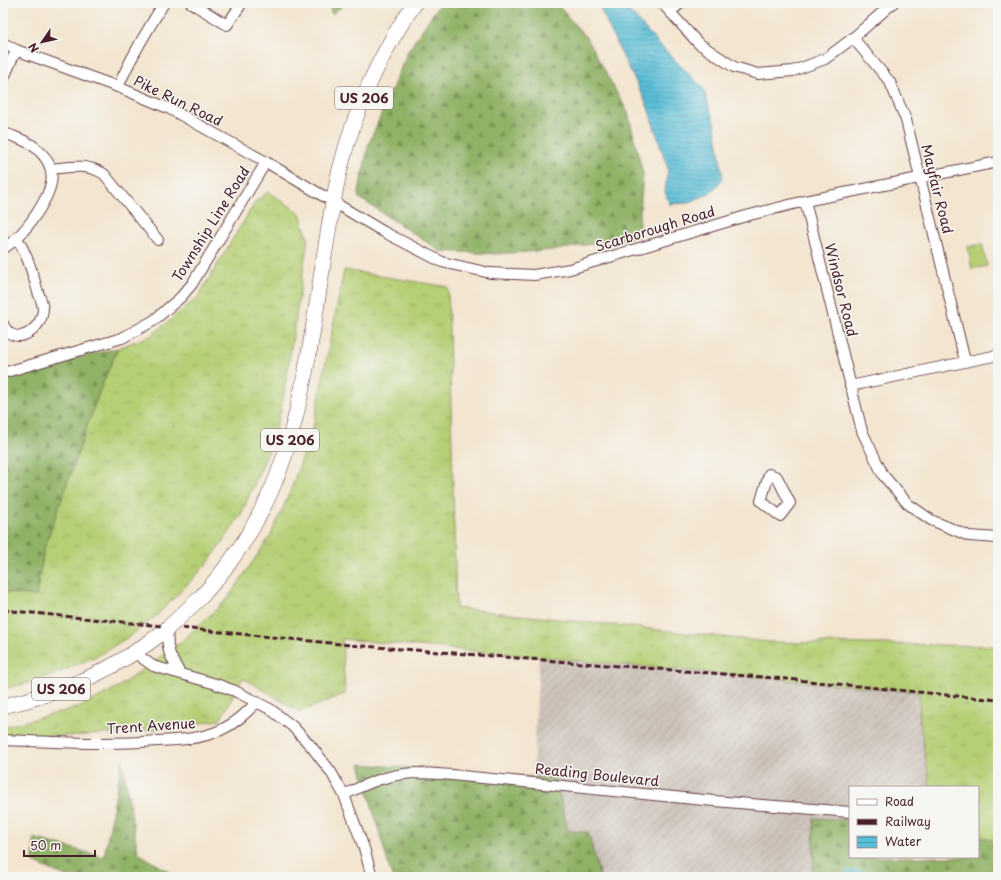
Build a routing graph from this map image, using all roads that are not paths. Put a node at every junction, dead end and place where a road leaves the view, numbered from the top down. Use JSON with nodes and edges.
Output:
{"nodes":[{"id":1,"x":164,"y":3,"type":"edge"},
{"id":2,"x":191,"y":3,"type":"edge"},
{"id":3,"x":242,"y":3,"type":"edge"},
{"id":4,"x":415,"y":3,"type":"edge"},
{"id":5,"x":662,"y":3,"type":"edge"},
{"id":6,"x":681,"y":3,"type":"edge"},
{"id":7,"x":893,"y":3,"type":"edge"},
{"id":8,"x":670,"y":12,"type":"junction"},
{"id":9,"x":853,"y":38,"type":"junction"},
{"id":10,"x":3,"y":43,"type":"edge"},
{"id":11,"x":16,"y":50,"type":"junction"},
{"id":12,"x":3,"y":80,"type":"edge"},
{"id":13,"x":118,"y":87,"type":"junction"},
{"id":14,"x":3,"y":132,"type":"edge"},
{"id":15,"x":266,"y":162,"type":"junction"},
{"id":16,"x":998,"y":162,"type":"edge"},
{"id":17,"x":51,"y":169,"type":"junction"},
{"id":18,"x":919,"y":178,"type":"junction"},
{"id":19,"x":805,"y":200,"type":"junction"},
{"id":20,"x":333,"y":201,"type":"junction"},
{"id":21,"x":16,"y":238,"type":"junction"},
{"id":22,"x":158,"y":240,"type":"dead end"},
{"id":23,"x":3,"y":249,"type":"edge"},
{"id":24,"x":3,"y":324,"type":"edge"},
{"id":25,"x":998,"y":356,"type":"edge"},
{"id":26,"x":965,"y":361,"type":"junction"},
{"id":27,"x":3,"y":373,"type":"edge"},
{"id":28,"x":850,"y":386,"type":"junction"},
{"id":29,"x":998,"y":538,"type":"edge"},
{"id":30,"x":168,"y":628,"type":"junction"},
{"id":31,"x":135,"y":653,"type":"junction"},
{"id":32,"x":180,"y":673,"type":"junction"},
{"id":33,"x":256,"y":702,"type":"junction"},
{"id":34,"x":3,"y":706,"type":"edge"},
{"id":35,"x":3,"y":740,"type":"edge"},
{"id":36,"x":344,"y":794,"type":"junction"},
{"id":37,"x":849,"y":812,"type":"edge"},
{"id":38,"x":372,"y":877,"type":"edge"}],
"edges":[{"from":1,"to":13,"type":"street"},
{"from":2,"to":3,"type":"street"},
{"from":4,"to":20,"type":"highway","number":"US 206"},
{"from":5,"to":8,"type":"street"},
{"from":6,"to":8,"type":"street"},
{"from":7,"to":9,"type":"street"},
{"from":8,"to":9,"type":"street"},
{"from":9,"to":18,"type":"street","name":"Mayfair Road"},
{"from":10,"to":11,"type":"street","name":"Pike Run Road"},
{"from":11,"to":12,"type":"street"},
{"from":11,"to":13,"type":"street","name":"Pike Run Road"},
{"from":13,"to":15,"type":"street","name":"Pike Run Road"},
{"from":14,"to":17,"type":"street"},
{"from":15,"to":20,"type":"street","name":"Pike Run Road"},
{"from":15,"to":27,"type":"street","name":"Township Line Road"},
{"from":16,"to":18,"type":"street","name":"Scarborough Road"},
{"from":17,"to":21,"type":"street"},
{"from":17,"to":22,"type":"street"},
{"from":18,"to":19,"type":"street","name":"Scarborough Road"},
{"from":18,"to":26,"type":"street","name":"Mayfair Road"},
{"from":19,"to":20,"type":"street","name":"Scarborough Road"},
{"from":19,"to":28,"type":"street","name":"Windsor Road"},
{"from":20,"to":30,"type":"highway","number":"US 206","bridge":true},
{"from":21,"to":23,"type":"street"},
{"from":21,"to":24,"type":"street"},
{"from":25,"to":26,"type":"street"},
{"from":26,"to":28,"type":"street"},
{"from":28,"to":29,"type":"street","name":"Windsor Road"},
{"from":30,"to":31,"type":"highway","number":"US 206"},
{"from":30,"to":32,"type":"street"},
{"from":31,"to":32,"type":"street"},
{"from":31,"to":34,"type":"highway","number":"US 206"},
{"from":32,"to":33,"type":"street"},
{"from":33,"to":35,"type":"street","name":"Trent Avenue"},
{"from":33,"to":36,"type":"street"},
{"from":36,"to":37,"type":"street","name":"Reading Boulevard"},
{"from":36,"to":38,"type":"street"}]}
